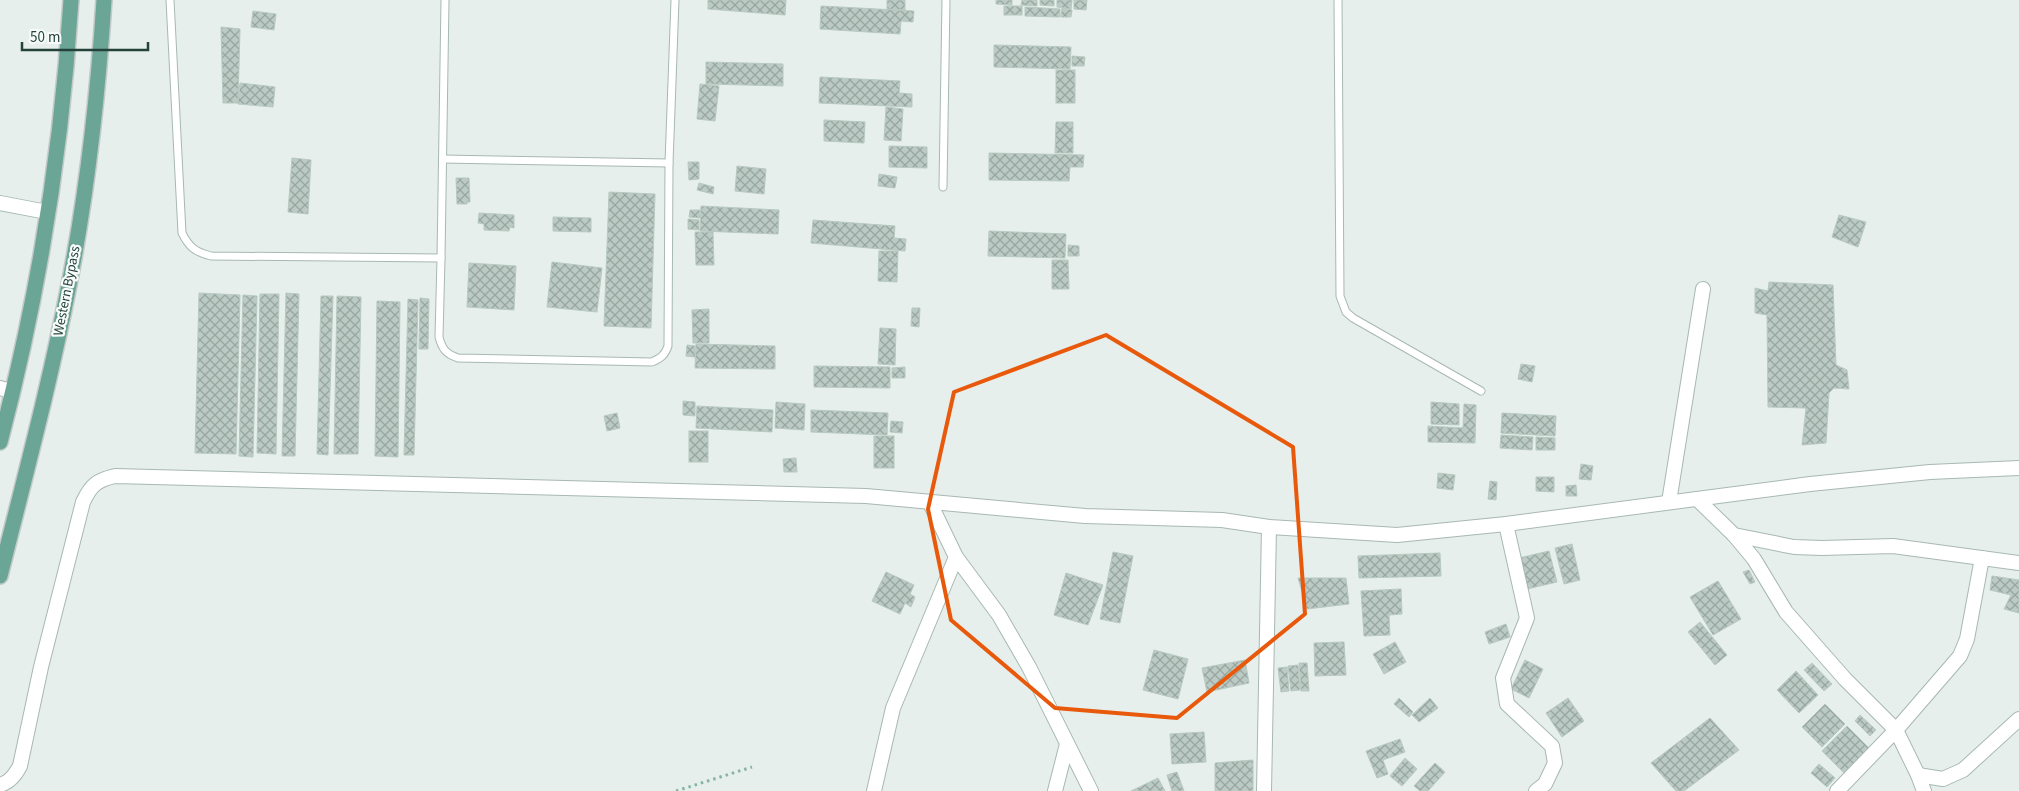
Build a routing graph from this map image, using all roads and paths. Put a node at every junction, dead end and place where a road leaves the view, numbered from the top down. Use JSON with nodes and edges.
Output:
{"nodes":[{"id":1,"x":70,"y":0,"type":"edge"},
{"id":2,"x":104,"y":0,"type":"edge"},
{"id":3,"x":170,"y":0,"type":"edge"},
{"id":4,"x":445,"y":0,"type":"edge"},
{"id":5,"x":675,"y":0,"type":"edge"},
{"id":6,"x":946,"y":0,"type":"edge"},
{"id":7,"x":1338,"y":0,"type":"edge"},
{"id":8,"x":442,"y":159,"type":"junction"},
{"id":9,"x":669,"y":162,"type":"junction"},
{"id":10,"x":943,"y":187,"type":"dead end"},
{"id":11,"x":0,"y":203,"type":"edge"},
{"id":12,"x":47,"y":212,"type":"junction"},
{"id":13,"x":441,"y":258,"type":"junction"},
{"id":14,"x":1703,"y":289,"type":"dead end"},
{"id":15,"x":7,"y":390,"type":"edge"},
{"id":16,"x":1480,"y":392,"type":"dead end"},
{"id":17,"x":0,"y":442,"type":"edge"},
{"id":18,"x":2019,"y":468,"type":"edge"},
{"id":19,"x":1698,"y":499,"type":"junction"},
{"id":20,"x":1669,"y":502,"type":"junction"},
{"id":21,"x":930,"y":503,"type":"junction"},
{"id":22,"x":1506,"y":524,"type":"junction"},
{"id":23,"x":1268,"y":526,"type":"junction"},
{"id":24,"x":1734,"y":535,"type":"junction"},
{"id":25,"x":956,"y":556,"type":"junction"},
{"id":26,"x":1982,"y":558,"type":"junction"},
{"id":27,"x":2019,"y":563,"type":"edge"},
{"id":28,"x":0,"y":576,"type":"edge"},
{"id":29,"x":2019,"y":719,"type":"edge"},
{"id":30,"x":1896,"y":730,"type":"junction"},
{"id":31,"x":1067,"y":744,"type":"junction"},
{"id":32,"x":752,"y":767,"type":"dead end"},
{"id":33,"x":1918,"y":774,"type":"junction"},
{"id":34,"x":0,"y":785,"type":"edge"},
{"id":35,"x":676,"y":791,"type":"edge"},
{"id":36,"x":874,"y":791,"type":"edge"},
{"id":37,"x":1055,"y":791,"type":"edge"},
{"id":38,"x":1091,"y":791,"type":"edge"},
{"id":39,"x":1264,"y":791,"type":"edge"},
{"id":40,"x":1536,"y":791,"type":"edge"},
{"id":41,"x":1837,"y":791,"type":"edge"},
{"id":42,"x":1924,"y":791,"type":"edge"}],
"edges":[{"from":1,"to":12,"type":"main road"},
{"from":2,"to":28,"type":"main road","name":"Western Bypass"},
{"from":3,"to":13,"type":"lane"},
{"from":4,"to":8,"type":"lane"},
{"from":5,"to":9,"type":"lane"},
{"from":6,"to":10,"type":"lane"},
{"from":7,"to":16,"type":"lane"},
{"from":8,"to":9,"type":"lane"},
{"from":8,"to":13,"type":"lane"},
{"from":9,"to":13,"type":"lane"},
{"from":11,"to":12,"type":"street"},
{"from":12,"to":15,"type":"main road"},
{"from":14,"to":20,"type":"street"},
{"from":15,"to":17,"type":"main road"},
{"from":18,"to":19,"type":"street"},
{"from":19,"to":20,"type":"street"},
{"from":19,"to":24,"type":"street"},
{"from":20,"to":22,"type":"street"},
{"from":21,"to":23,"type":"street"},
{"from":21,"to":25,"type":"street"},
{"from":21,"to":34,"type":"street"},
{"from":22,"to":23,"type":"street"},
{"from":22,"to":40,"type":"street"},
{"from":23,"to":39,"type":"street"},
{"from":24,"to":26,"type":"street"},
{"from":24,"to":30,"type":"street"},
{"from":25,"to":31,"type":"street"},
{"from":25,"to":36,"type":"street"},
{"from":26,"to":27,"type":"street"},
{"from":26,"to":30,"type":"street"},
{"from":29,"to":33,"type":"street"},
{"from":30,"to":33,"type":"street"},
{"from":30,"to":41,"type":"street"},
{"from":31,"to":37,"type":"street"},
{"from":31,"to":38,"type":"street"},
{"from":32,"to":35,"type":"path"},
{"from":33,"to":42,"type":"street"}]}
